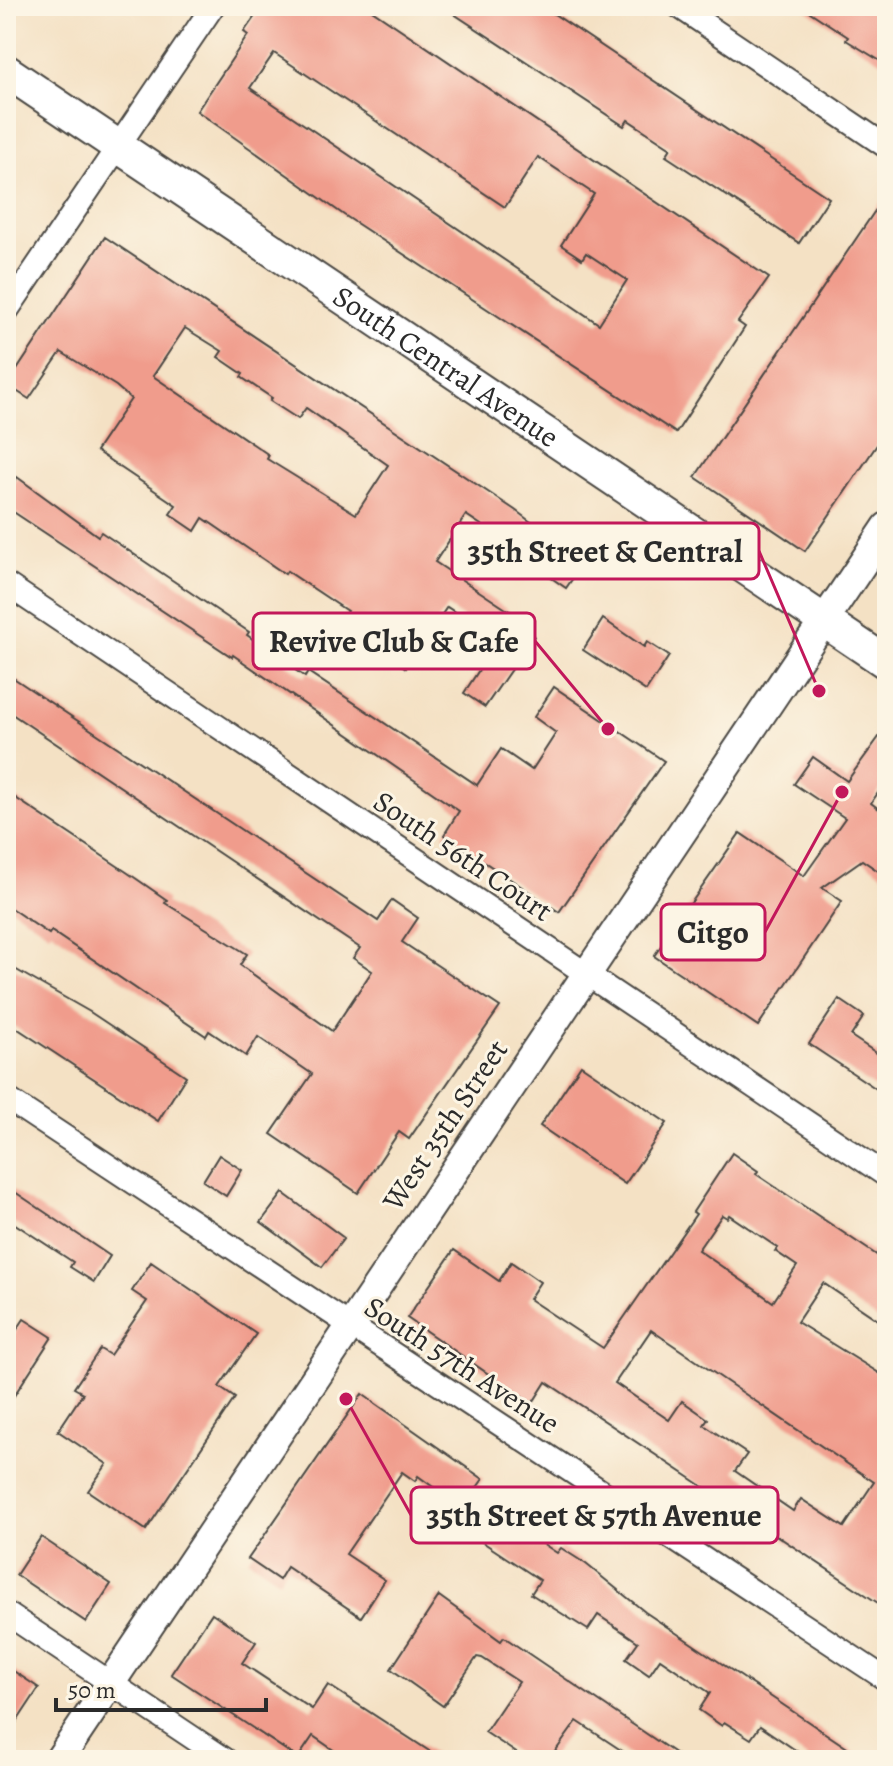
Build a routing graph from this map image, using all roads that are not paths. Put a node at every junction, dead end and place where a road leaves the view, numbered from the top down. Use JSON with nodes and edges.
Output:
{"nodes":[{"id":1,"x":213,"y":6,"type":"edge"},
{"id":2,"x":678,"y":6,"type":"edge"},
{"id":3,"x":6,"y":71,"type":"edge"},
{"id":4,"x":118,"y":145,"type":"junction"},
{"id":5,"x":887,"y":147,"type":"edge"},
{"id":6,"x":6,"y":312,"type":"edge"},
{"id":7,"x":887,"y":527,"type":"edge"},
{"id":8,"x":6,"y":584,"type":"edge"},
{"id":9,"x":824,"y":621,"type":"junction"},
{"id":10,"x":887,"y":663,"type":"edge"},
{"id":11,"x":586,"y":975,"type":"junction"},
{"id":12,"x":6,"y":1098,"type":"edge"},
{"id":13,"x":887,"y":1176,"type":"edge"},
{"id":14,"x":349,"y":1327,"type":"junction"},
{"id":15,"x":6,"y":1613,"type":"edge"},
{"id":16,"x":887,"y":1680,"type":"edge"},
{"id":17,"x":111,"y":1683,"type":"junction"},
{"id":18,"x":59,"y":1760,"type":"edge"},
{"id":19,"x":226,"y":1760,"type":"edge"}],
"edges":[{"from":1,"to":4,"type":"street"},
{"from":2,"to":5,"type":"street"},
{"from":3,"to":4,"type":"main road","name":"South Central Avenue"},
{"from":4,"to":6,"type":"street"},
{"from":4,"to":9,"type":"main road","name":"South Central Avenue"},
{"from":7,"to":9,"type":"street","name":"West 35th Street"},
{"from":8,"to":11,"type":"street","name":"South 56th Court"},
{"from":9,"to":10,"type":"main road","name":"South Central Avenue"},
{"from":9,"to":11,"type":"street","name":"West 35th Street"},
{"from":11,"to":13,"type":"street","name":"South 56th Court"},
{"from":11,"to":14,"type":"street","name":"West 35th Street"},
{"from":12,"to":14,"type":"street","name":"South 57th Avenue"},
{"from":14,"to":16,"type":"street","name":"South 57th Avenue"},
{"from":14,"to":17,"type":"street","name":"West 35th Street"},
{"from":15,"to":17,"type":"street"},
{"from":17,"to":18,"type":"street","name":"West 35th Street"},
{"from":17,"to":19,"type":"street"}]}
